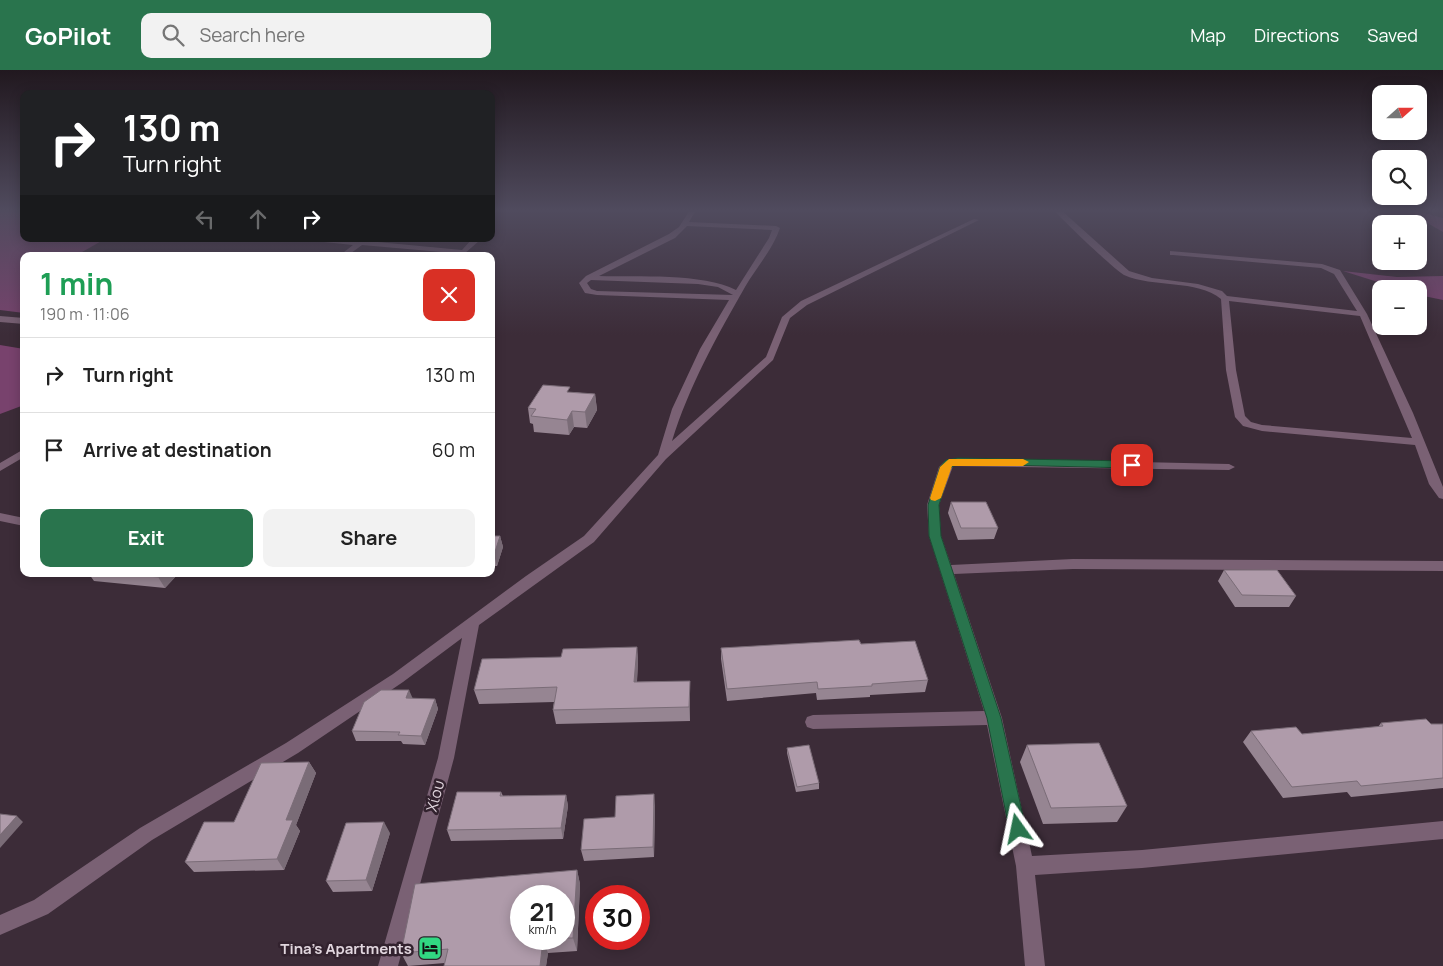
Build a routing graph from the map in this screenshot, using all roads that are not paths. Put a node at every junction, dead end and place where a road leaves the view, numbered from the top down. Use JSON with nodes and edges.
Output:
{"nodes":[{"id":1,"x":641,"y":252,"type":"edge"},
{"id":2,"x":764,"y":252,"type":"edge"},
{"id":3,"x":910,"y":252,"type":"edge"},
{"id":4,"x":1104,"y":252,"type":"edge"},
{"id":5,"x":1173,"y":253,"type":"dead end"},
{"id":6,"x":589,"y":278,"type":"junction"},
{"id":7,"x":737,"y":296,"type":"junction"},
{"id":8,"x":1225,"y":298,"type":"junction"},
{"id":9,"x":1363,"y":314,"type":"junction"},
{"id":10,"x":0,"y":319,"type":"edge"},
{"id":11,"x":20,"y":321,"type":"edge"},
{"id":12,"x":1418,"y":442,"type":"junction"},
{"id":13,"x":20,"y":455,"type":"edge"},
{"id":14,"x":662,"y":457,"type":"junction"},
{"id":15,"x":1229,"y":467,"type":"dead end"},
{"id":16,"x":0,"y":468,"type":"edge"},
{"id":17,"x":1443,"y":495,"type":"edge"},
{"id":18,"x":0,"y":517,"type":"edge"},
{"id":19,"x":20,"y":521,"type":"edge"},
{"id":20,"x":1443,"y":566,"type":"edge"},
{"id":21,"x":948,"y":570,"type":"junction"},
{"id":22,"x":472,"y":623,"type":"junction"},
{"id":23,"x":994,"y":718,"type":"junction"},
{"id":24,"x":813,"y":722,"type":"dead end"},
{"id":25,"x":1443,"y":830,"type":"edge"},
{"id":26,"x":1026,"y":866,"type":"junction"},
{"id":27,"x":0,"y":925,"type":"edge"},
{"id":28,"x":388,"y":966,"type":"edge"},
{"id":29,"x":1035,"y":966,"type":"edge"}],
"edges":[{"from":1,"to":6,"type":"street"},
{"from":2,"to":7,"type":"street"},
{"from":3,"to":14,"type":"street"},
{"from":4,"to":8,"type":"street"},
{"from":5,"to":9,"type":"street"},
{"from":6,"to":7,"type":"street"},
{"from":6,"to":7,"type":"street"},
{"from":7,"to":14,"type":"street"},
{"from":8,"to":9,"type":"street"},
{"from":8,"to":12,"type":"street"},
{"from":9,"to":12,"type":"street"},
{"from":10,"to":11,"type":"street"},
{"from":12,"to":17,"type":"street"},
{"from":13,"to":16,"type":"street"},
{"from":14,"to":22,"type":"street"},
{"from":15,"to":21,"type":"street"},
{"from":18,"to":19,"type":"street"},
{"from":20,"to":21,"type":"street"},
{"from":21,"to":23,"type":"street"},
{"from":22,"to":27,"type":"street"},
{"from":22,"to":28,"type":"street","name":"Χίου"},
{"from":23,"to":24,"type":"street"},
{"from":23,"to":26,"type":"street"},
{"from":25,"to":26,"type":"street"},
{"from":26,"to":29,"type":"street"}]}
